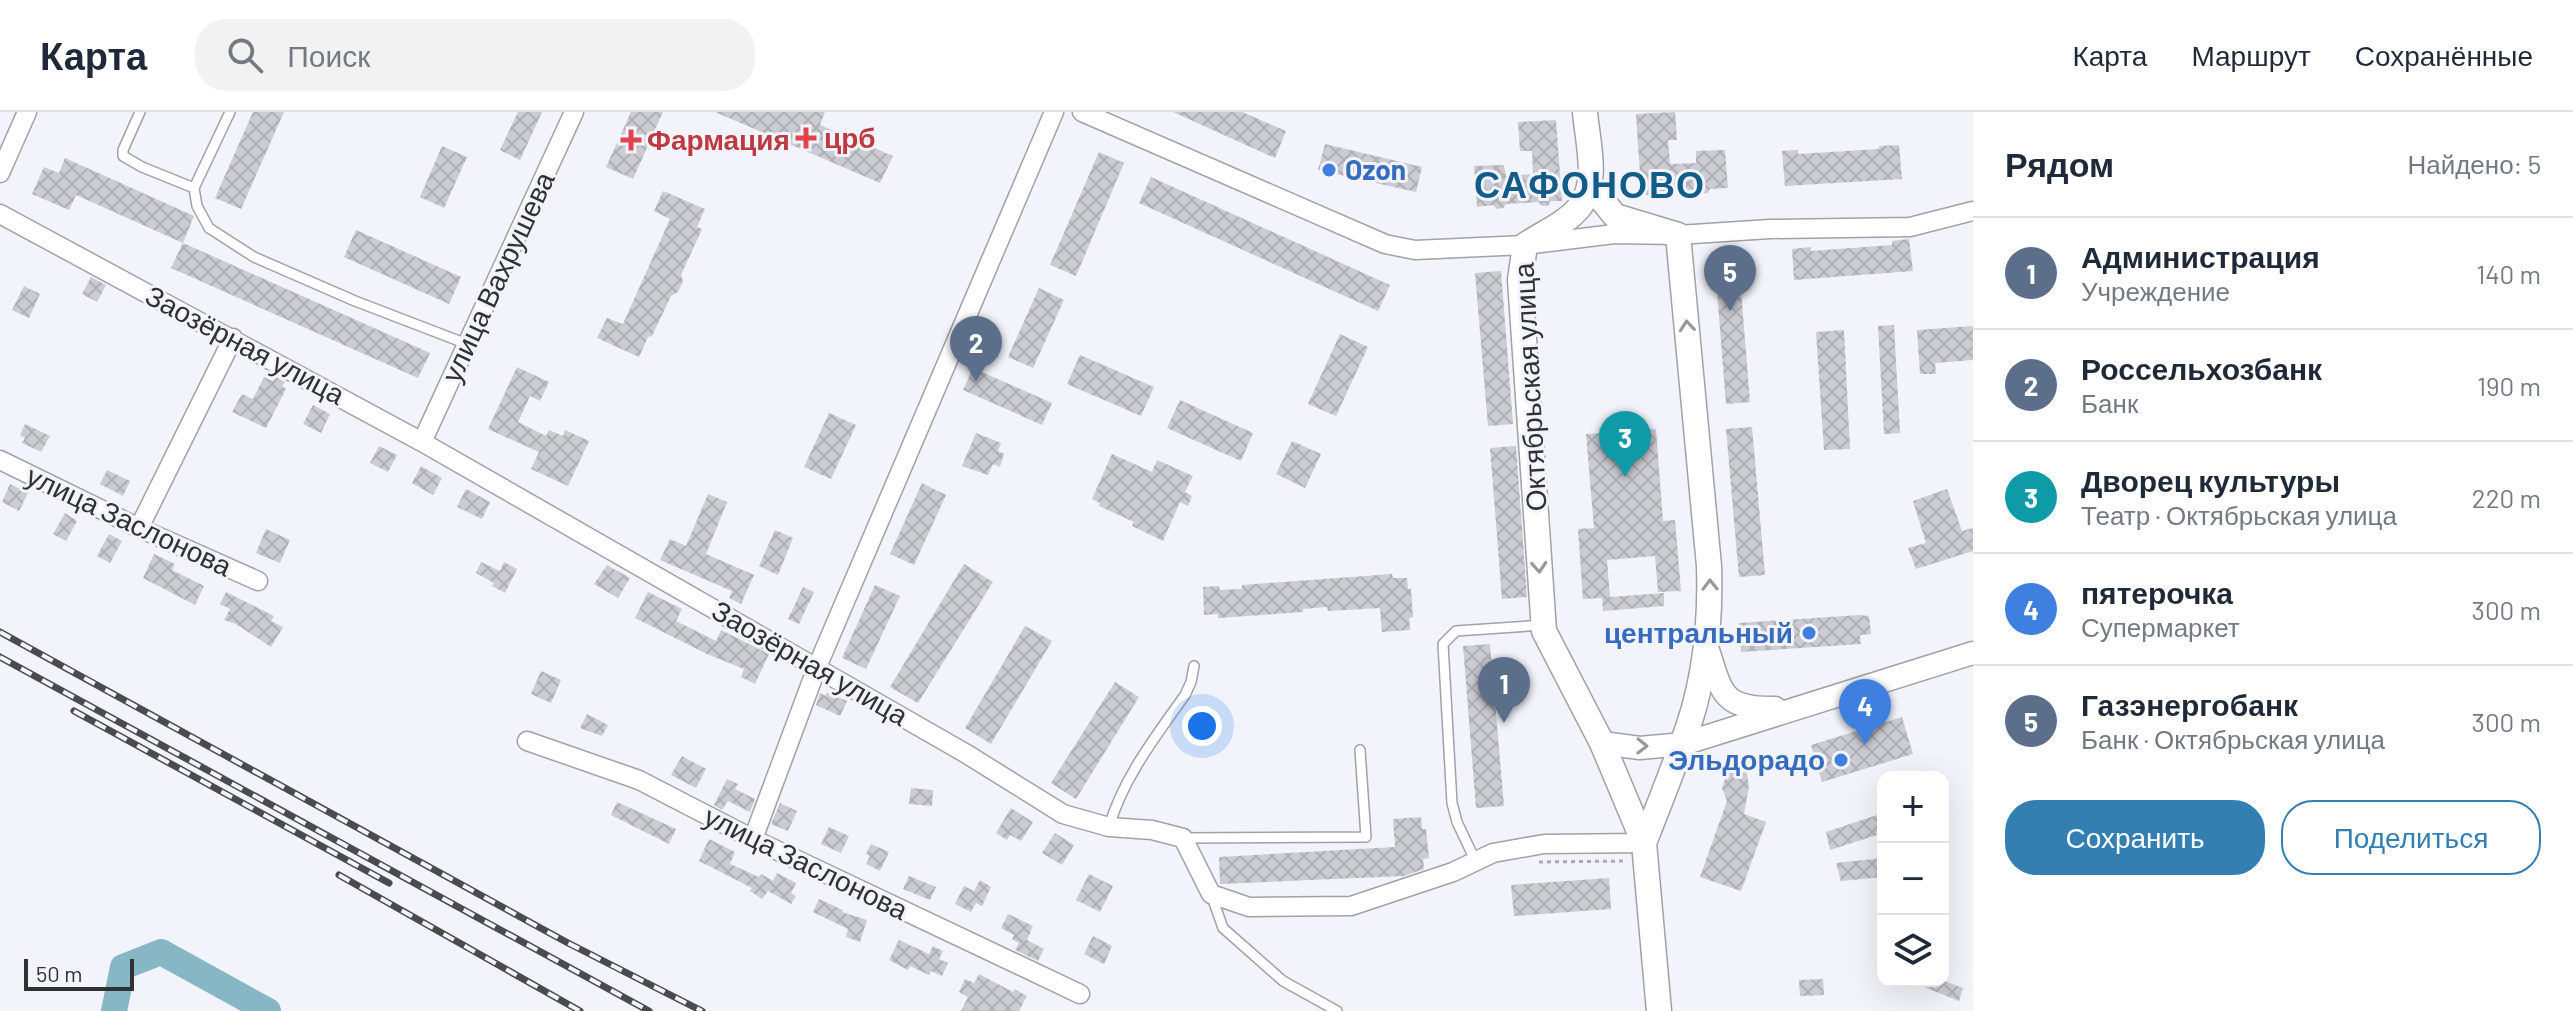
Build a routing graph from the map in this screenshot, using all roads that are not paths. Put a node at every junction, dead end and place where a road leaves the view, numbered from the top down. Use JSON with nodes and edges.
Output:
{"nodes":[{"id":1,"x":27,"y":112,"type":"edge"},
{"id":2,"x":140,"y":112,"type":"edge"},
{"id":3,"x":230,"y":112,"type":"edge"},
{"id":4,"x":574,"y":112,"type":"edge"},
{"id":5,"x":1054,"y":112,"type":"edge"},
{"id":6,"x":1082,"y":112,"type":"edge"},
{"id":7,"x":1585,"y":112,"type":"edge"},
{"id":8,"x":0,"y":173,"type":"edge"},
{"id":9,"x":1590,"y":185,"type":"junction"},
{"id":10,"x":194,"y":188,"type":"junction"},
{"id":11,"x":1973,"y":211,"type":"edge"},
{"id":12,"x":0,"y":214,"type":"edge"},
{"id":13,"x":1678,"y":235,"type":"junction"},
{"id":14,"x":1525,"y":245,"type":"junction"},
{"id":15,"x":233,"y":338,"type":"junction"},
{"id":16,"x":467,"y":344,"type":"junction"},
{"id":17,"x":422,"y":442,"type":"junction"},
{"id":18,"x":0,"y":460,"type":"edge"},
{"id":19,"x":139,"y":528,"type":"junction"},
{"id":20,"x":258,"y":581,"type":"dead end"},
{"id":21,"x":1543,"y":625,"type":"junction"},
{"id":22,"x":1706,"y":644,"type":"junction"},
{"id":23,"x":1973,"y":653,"type":"edge"},
{"id":24,"x":1194,"y":666,"type":"dead end"},
{"id":25,"x":817,"y":667,"type":"junction"},
{"id":26,"x":1800,"y":707,"type":"junction"},
{"id":27,"x":527,"y":741,"type":"dead end"},
{"id":28,"x":1602,"y":743,"type":"junction"},
{"id":29,"x":1683,"y":744,"type":"junction"},
{"id":30,"x":1360,"y":750,"type":"dead end"},
{"id":31,"x":1109,"y":827,"type":"junction"},
{"id":32,"x":1183,"y":838,"type":"junction"},
{"id":33,"x":753,"y":839,"type":"junction"},
{"id":34,"x":1644,"y":843,"type":"junction"},
{"id":35,"x":1475,"y":860,"type":"junction"},
{"id":36,"x":1211,"y":894,"type":"junction"},
{"id":37,"x":1080,"y":994,"type":"dead end"},
{"id":38,"x":1337,"y":1011,"type":"edge"},
{"id":39,"x":1659,"y":1011,"type":"edge"}],
"edges":[{"from":1,"to":8,"type":"street"},
{"from":2,"to":10,"type":"lane"},
{"from":3,"to":10,"type":"lane"},
{"from":4,"to":16,"type":"street","name":"улица Вахрушева"},
{"from":5,"to":25,"type":"street"},
{"from":6,"to":14,"type":"street"},
{"from":7,"to":9,"type":"main road"},
{"from":9,"to":13,"type":"main road"},
{"from":9,"to":14,"type":"main road","name":"Октябрьская улица"},
{"from":10,"to":16,"type":"lane"},
{"from":11,"to":13,"type":"street"},
{"from":12,"to":15,"type":"street","name":"Заозёрная улица"},
{"from":13,"to":14,"type":"street"},
{"from":22,"to":13,"type":"main road","name":"Октябрьская улица","one_way":true},
{"from":14,"to":21,"type":"main road","name":"Октябрьская улица","one_way":true},
{"from":15,"to":17,"type":"street","name":"Заозёрная улица"},
{"from":15,"to":19,"type":"street"},
{"from":16,"to":17,"type":"street","name":"улица Вахрушева"},
{"from":17,"to":25,"type":"street","name":"Заозёрная улица"},
{"from":18,"to":19,"type":"street","name":"улица Заслонова"},
{"from":19,"to":20,"type":"street","name":"улица Заслонова"},
{"from":21,"to":28,"type":"main road","name":"Октябрьская улица"},
{"from":21,"to":35,"type":"lane"},
{"from":22,"to":26,"type":"street"},
{"from":22,"to":29,"type":"main road","name":"Октябрьская улица"},
{"from":23,"to":26,"type":"street"},
{"from":24,"to":31,"type":"lane"},
{"from":25,"to":31,"type":"street","name":"Заозёрная улица"},
{"from":25,"to":33,"type":"street"},
{"from":26,"to":29,"type":"street"},
{"from":27,"to":33,"type":"street","name":"улица Заслонова"},
{"from":28,"to":29,"type":"street","one_way":true},
{"from":28,"to":34,"type":"main road","name":"Октябрьская улица"},
{"from":29,"to":34,"type":"main road","name":"Октябрьская улица"},
{"from":30,"to":32,"type":"lane"},
{"from":31,"to":32,"type":"street","name":"Заозёрная улица"},
{"from":32,"to":36,"type":"street"},
{"from":33,"to":37,"type":"street","name":"улица Заслонова"},
{"from":34,"to":35,"type":"street"},
{"from":34,"to":39,"type":"main road","name":"Октябрьская улица"},
{"from":35,"to":36,"type":"street"},
{"from":36,"to":38,"type":"lane"}]}
